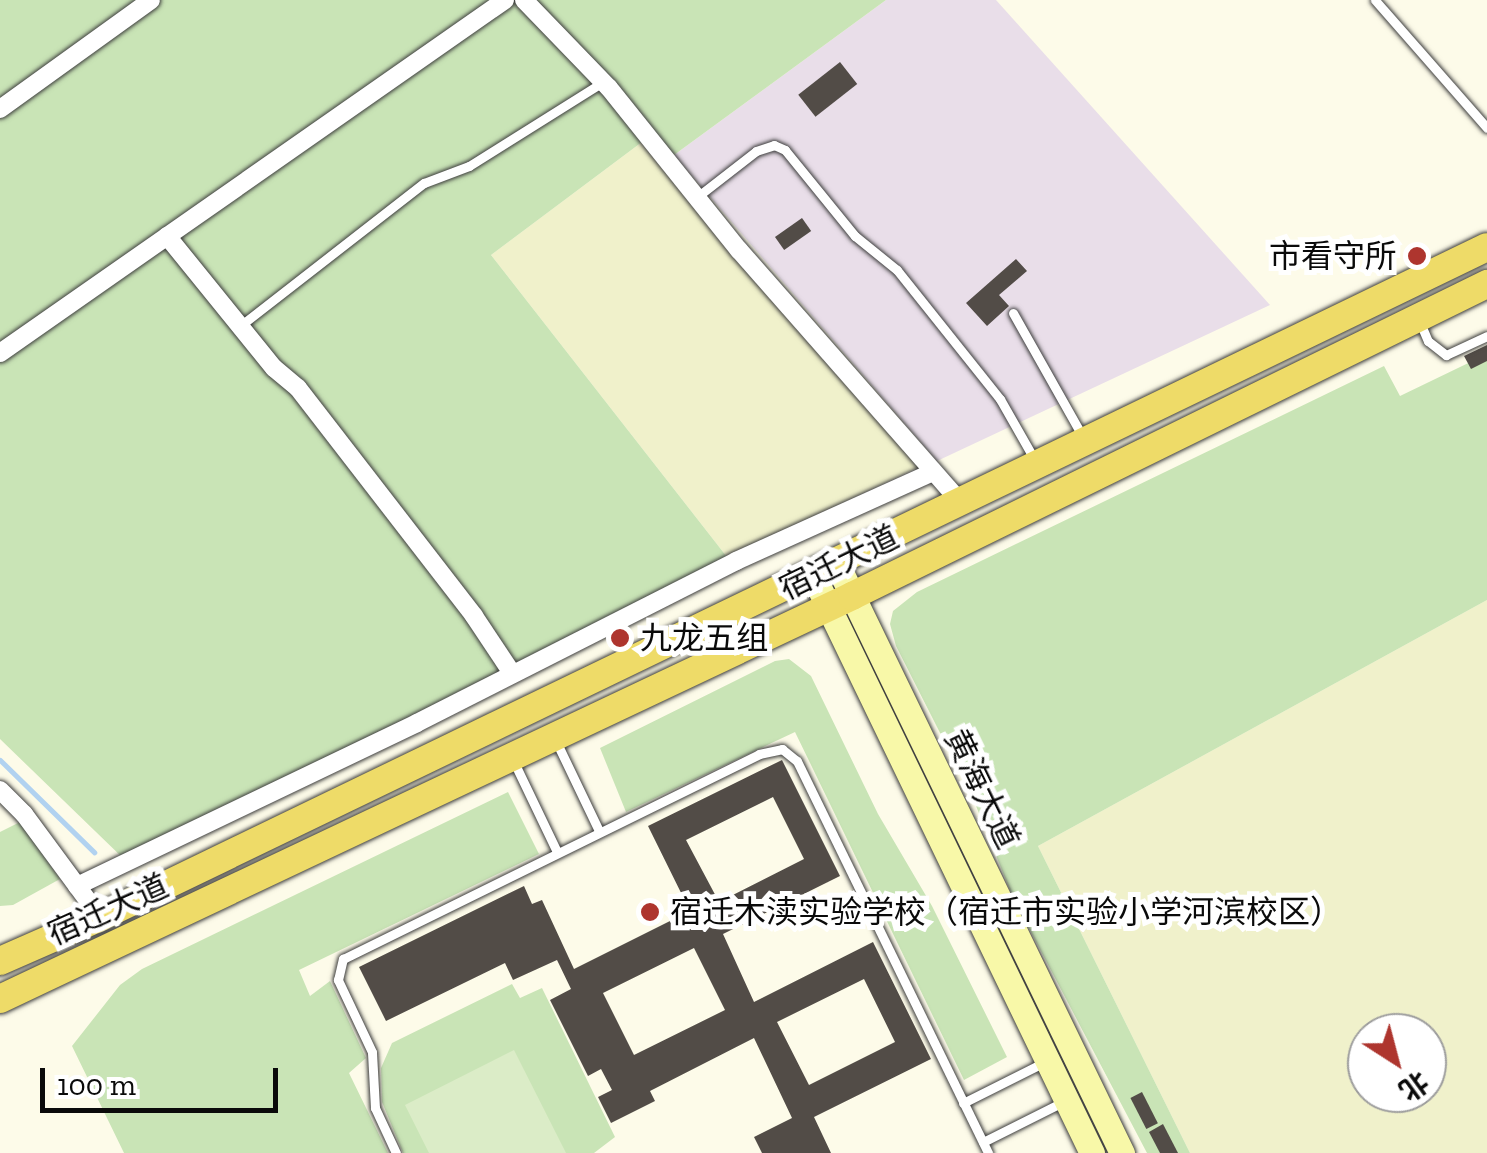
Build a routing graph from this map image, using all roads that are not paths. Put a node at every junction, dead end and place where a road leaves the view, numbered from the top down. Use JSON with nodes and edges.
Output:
{"nodes":[{"id":1,"x":151,"y":0,"type":"edge"},
{"id":2,"x":506,"y":0,"type":"edge"},
{"id":3,"x":524,"y":0,"type":"edge"},
{"id":4,"x":1375,"y":0,"type":"edge"},
{"id":5,"x":603,"y":82,"type":"junction"},
{"id":6,"x":0,"y":108,"type":"edge"},
{"id":7,"x":1487,"y":128,"type":"edge"},
{"id":8,"x":697,"y":197,"type":"junction"},
{"id":9,"x":166,"y":236,"type":"junction"},
{"id":10,"x":1487,"y":247,"type":"edge"},
{"id":11,"x":1487,"y":284,"type":"edge"},
{"id":12,"x":1012,"y":313,"type":"dead end"},
{"id":13,"x":1418,"y":318,"type":"junction"},
{"id":14,"x":240,"y":326,"type":"junction"},
{"id":15,"x":1487,"y":336,"type":"edge"},
{"id":16,"x":0,"y":353,"type":"edge"},
{"id":17,"x":1086,"y":442,"type":"junction"},
{"id":18,"x":1038,"y":465,"type":"junction"},
{"id":19,"x":933,"y":472,"type":"junction"},
{"id":20,"x":960,"y":502,"type":"junction"},
{"id":21,"x":824,"y":568,"type":"junction"},
{"id":22,"x":840,"y":601,"type":"junction"},
{"id":23,"x":512,"y":673,"type":"junction"},
{"id":24,"x":554,"y":738,"type":"junction"},
{"id":25,"x":512,"y":758,"type":"junction"},
{"id":26,"x":0,"y":790,"type":"edge"},
{"id":27,"x":599,"y":831,"type":"junction"},
{"id":28,"x":557,"y":852,"type":"junction"},
{"id":29,"x":77,"y":886,"type":"junction"},
{"id":30,"x":100,"y":917,"type":"junction"},
{"id":31,"x":0,"y":961,"type":"edge"},
{"id":32,"x":0,"y":999,"type":"edge"},
{"id":33,"x":1047,"y":1061,"type":"junction"},
{"id":34,"x":1066,"y":1100,"type":"junction"},
{"id":35,"x":964,"y":1102,"type":"junction"},
{"id":36,"x":982,"y":1142,"type":"junction"},
{"id":37,"x":396,"y":1153,"type":"edge"},
{"id":38,"x":988,"y":1153,"type":"edge"},
{"id":39,"x":1092,"y":1153,"type":"edge"},
{"id":40,"x":1122,"y":1153,"type":"edge"}],
"edges":[{"from":1,"to":6,"type":"street"},
{"from":2,"to":9,"type":"street"},
{"from":3,"to":5,"type":"street"},
{"from":4,"to":7,"type":"lane"},
{"from":5,"to":8,"type":"street"},
{"from":5,"to":14,"type":"lane"},
{"from":8,"to":18,"type":"lane"},
{"from":8,"to":19,"type":"street"},
{"from":9,"to":14,"type":"street"},
{"from":9,"to":16,"type":"street"},
{"from":10,"to":17,"type":"main road","name":"宿迁大道"},
{"from":11,"to":13,"type":"main road","name":"宿迁大道"},
{"from":12,"to":17,"type":"lane"},
{"from":13,"to":15,"type":"lane"},
{"from":13,"to":22,"type":"main road","name":"宿迁大道"},
{"from":14,"to":23,"type":"street"},
{"from":17,"to":18,"type":"main road","name":"宿迁大道"},
{"from":18,"to":20,"type":"main road","name":"宿迁大道"},
{"from":19,"to":20,"type":"street"},
{"from":19,"to":23,"type":"street"},
{"from":20,"to":21,"type":"main road","name":"宿迁大道"},
{"from":21,"to":22,"type":"main road","name":"黄海大道"},
{"from":21,"to":30,"type":"main road","name":"宿迁大道"},
{"from":22,"to":24,"type":"main road","name":"宿迁大道"},
{"from":22,"to":33,"type":"main road","name":"黄海大道"},
{"from":22,"to":40,"type":"main road","name":"黄海大道"},
{"from":23,"to":29,"type":"street"},
{"from":24,"to":25,"type":"main road","name":"宿迁大道"},
{"from":24,"to":27,"type":"lane"},
{"from":25,"to":28,"type":"lane"},
{"from":25,"to":32,"type":"main road","name":"宿迁大道"},
{"from":26,"to":29,"type":"street"},
{"from":27,"to":28,"type":"lane"},
{"from":27,"to":35,"type":"lane"},
{"from":28,"to":37,"type":"lane"},
{"from":29,"to":30,"type":"street"},
{"from":30,"to":31,"type":"main road","name":"宿迁大道"},
{"from":33,"to":34,"type":"main road","name":"黄海大道"},
{"from":33,"to":35,"type":"lane"},
{"from":34,"to":36,"type":"lane"},
{"from":34,"to":39,"type":"main road","name":"黄海大道"},
{"from":35,"to":36,"type":"lane"},
{"from":36,"to":38,"type":"lane"}]}
